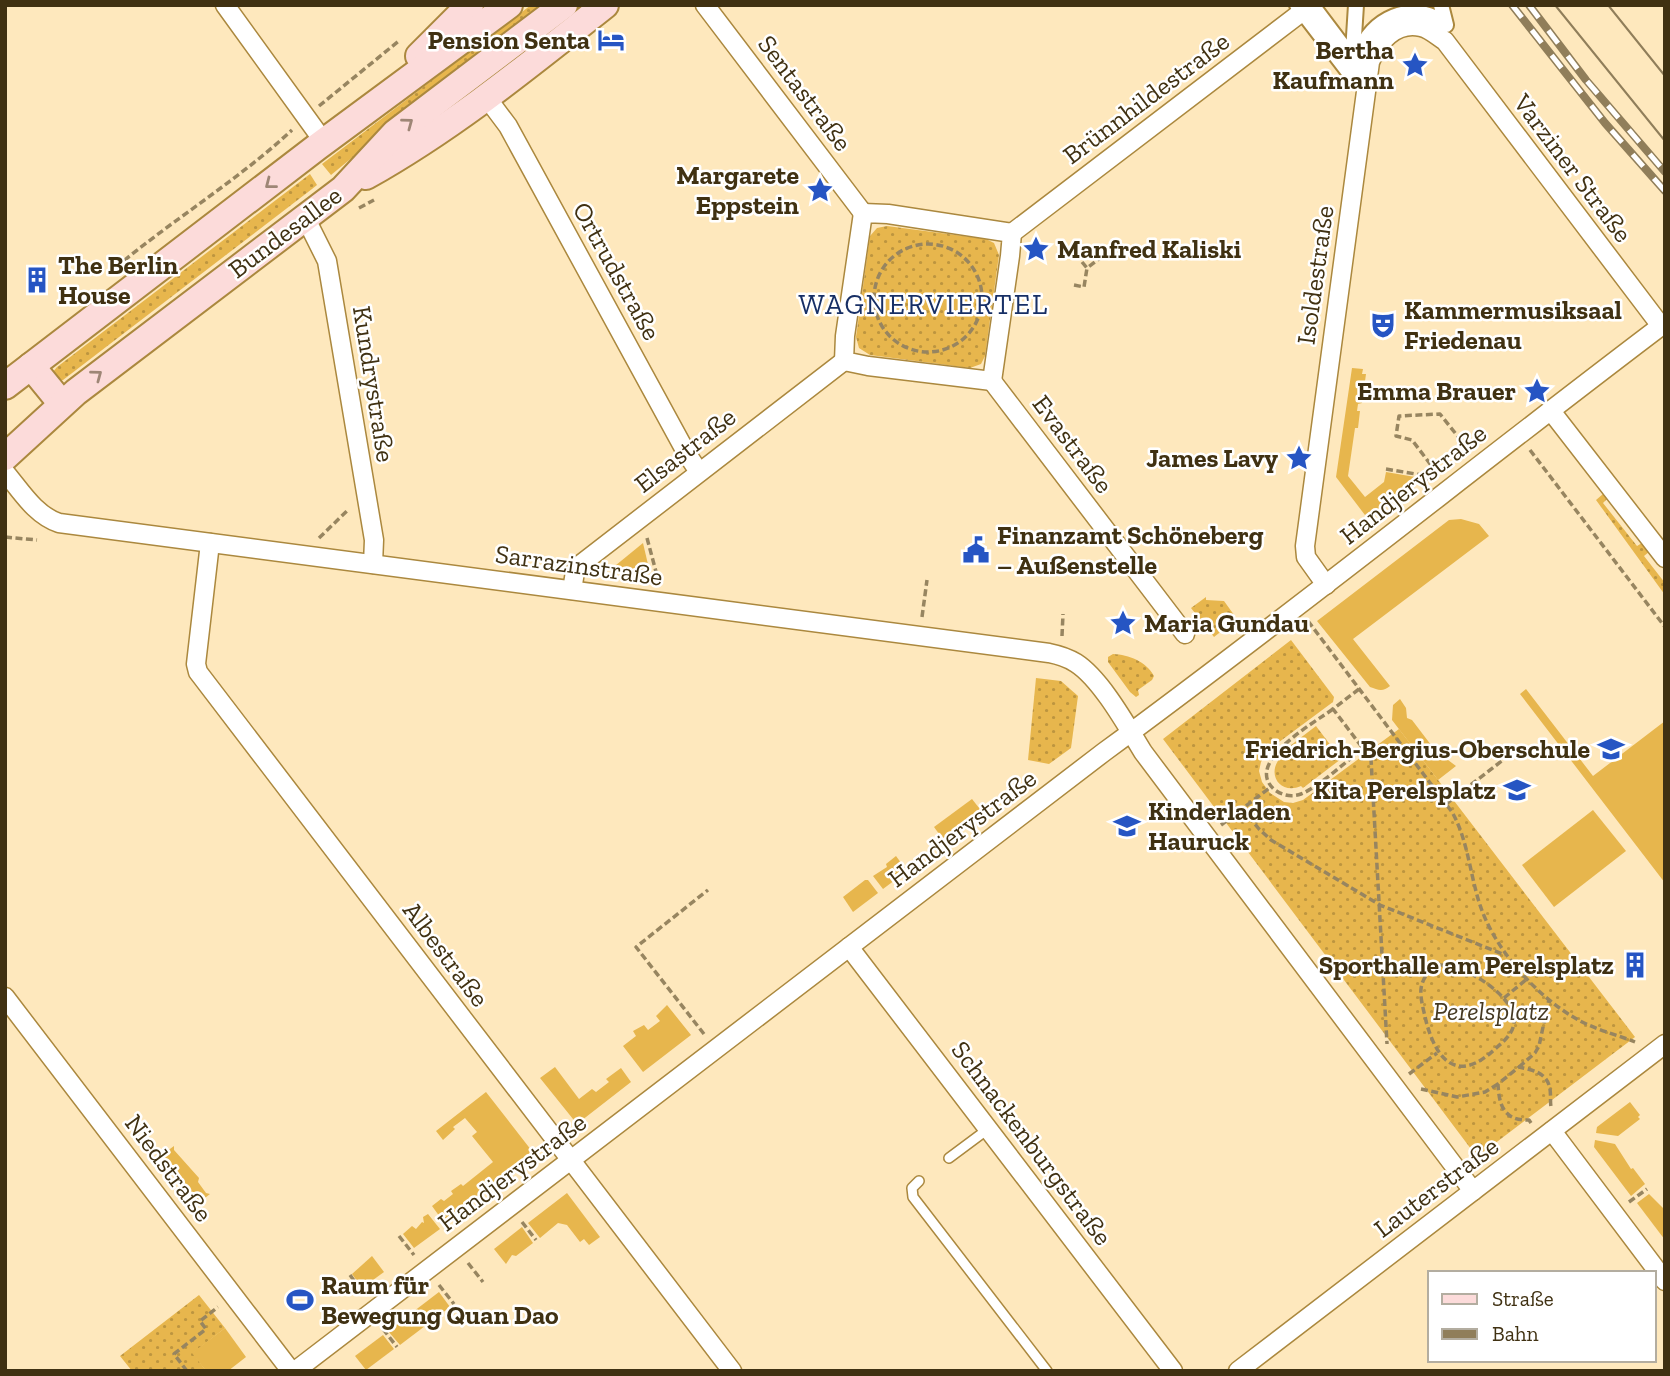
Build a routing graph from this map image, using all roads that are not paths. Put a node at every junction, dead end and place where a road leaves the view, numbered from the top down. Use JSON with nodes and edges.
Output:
{"nodes":[{"id":1,"x":225,"y":5,"type":"edge"},
{"id":2,"x":470,"y":5,"type":"edge"},
{"id":3,"x":509,"y":5,"type":"edge"},
{"id":4,"x":564,"y":5,"type":"edge"},
{"id":5,"x":606,"y":5,"type":"edge"},
{"id":6,"x":705,"y":5,"type":"edge"},
{"id":7,"x":1356,"y":5,"type":"edge"},
{"id":8,"x":1399,"y":5,"type":"edge"},
{"id":9,"x":1438,"y":6,"type":"edge"},
{"id":10,"x":1310,"y":12,"type":"edge"},
{"id":11,"x":1445,"y":41,"type":"joint"},
{"id":12,"x":1355,"y":56,"type":"junction"},
{"id":13,"x":402,"y":84,"type":"junction"},
{"id":14,"x":486,"y":98,"type":"junction"},
{"id":15,"x":324,"y":142,"type":"junction"},
{"id":16,"x":344,"y":189,"type":"junction"},
{"id":17,"x":863,"y":213,"type":"junction"},
{"id":18,"x":305,"y":217,"type":"junction"},
{"id":19,"x":1012,"y":233,"type":"junction"},
{"id":20,"x":1663,"y":324,"type":"edge"},
{"id":21,"x":844,"y":361,"type":"junction"},
{"id":22,"x":31,"y":366,"type":"junction"},
{"id":23,"x":992,"y":382,"type":"junction"},
{"id":24,"x":5,"y":386,"type":"edge"},
{"id":25,"x":62,"y":404,"type":"junction"},
{"id":26,"x":1550,"y":411,"type":"junction"},
{"id":27,"x":5,"y":457,"type":"edge"},
{"id":28,"x":5,"y":472,"type":"edge"},
{"id":29,"x":699,"y":472,"type":"junction"},
{"id":30,"x":210,"y":543,"type":"junction"},
{"id":31,"x":1665,"y":558,"type":"edge"},
{"id":32,"x":373,"y":564,"type":"junction"},
{"id":33,"x":1326,"y":585,"type":"junction"},
{"id":34,"x":572,"y":590,"type":"junction"},
{"id":35,"x":1185,"y":634,"type":"dead end"},
{"id":36,"x":1131,"y":733,"type":"junction"},
{"id":37,"x":849,"y":947,"type":"junction"},
{"id":38,"x":5,"y":998,"type":"edge"},
{"id":39,"x":1665,"y":1044,"type":"edge"},
{"id":40,"x":988,"y":1129,"type":"junction"},
{"id":41,"x":1552,"y":1131,"type":"junction"},
{"id":42,"x":949,"y":1158,"type":"dead end"},
{"id":43,"x":571,"y":1160,"type":"junction"},
{"id":44,"x":919,"y":1181,"type":"dead end"},
{"id":45,"x":1473,"y":1191,"type":"junction"},
{"id":46,"x":1665,"y":1281,"type":"edge"},
{"id":47,"x":293,"y":1371,"type":"edge"},
{"id":48,"x":733,"y":1371,"type":"edge"},
{"id":49,"x":1047,"y":1371,"type":"edge"},
{"id":50,"x":1173,"y":1371,"type":"edge"},
{"id":51,"x":1238,"y":1371,"type":"edge"}],
"edges":[{"from":1,"to":15,"type":"street"},
{"from":2,"to":13,"type":"main road"},
{"from":3,"to":13,"type":"main road","name":"Bundesallee"},
{"from":16,"to":4,"type":"main road","name":"Bundesallee","one_way":true},
{"from":5,"to":14,"type":"main road"},
{"from":6,"to":17,"type":"street","name":"Sentastraße"},
{"from":7,"to":12,"type":"street"},
{"from":8,"to":12,"type":"street"},
{"from":9,"to":12,"type":"street"},
{"from":10,"to":12,"type":"street"},
{"from":10,"to":12,"type":"street"},
{"from":10,"to":19,"type":"street","name":"Brünnhildestraße"},
{"from":11,"to":20,"type":"street","name":"Varziner Straße"},
{"from":11,"to":33,"type":"street","name":"Isoldestraße"},
{"from":13,"to":15,"type":"main road","name":"Bundesallee"},
{"from":14,"to":16,"type":"main road"},
{"from":14,"to":29,"type":"street","name":"Ortrudstraße"},
{"from":15,"to":22,"type":"main road","name":"Bundesallee","one_way":true},
{"from":16,"to":18,"type":"main road","name":"Bundesallee"},
{"from":17,"to":19,"type":"street"},
{"from":17,"to":21,"type":"street"},
{"from":25,"to":18,"type":"main road","name":"Bundesallee","one_way":true},
{"from":18,"to":32,"type":"street","name":"Kundrystraße"},
{"from":19,"to":23,"type":"street"},
{"from":20,"to":26,"type":"street","name":"Handjerystraße"},
{"from":21,"to":23,"type":"street"},
{"from":21,"to":29,"type":"street","name":"Elsastraße"},
{"from":22,"to":24,"type":"main road","name":"Bundesallee"},
{"from":22,"to":25,"type":"main road"},
{"from":23,"to":35,"type":"street","name":"Evastraße"},
{"from":25,"to":27,"type":"main road","name":"Bundesallee"},
{"from":26,"to":31,"type":"street"},
{"from":26,"to":33,"type":"street","name":"Handjerystraße"},
{"from":28,"to":30,"type":"street","name":"Sarrazinstraße"},
{"from":29,"to":34,"type":"street","name":"Elsastraße"},
{"from":30,"to":32,"type":"street","name":"Sarrazinstraße"},
{"from":30,"to":43,"type":"street","name":"Albestraße"},
{"from":32,"to":34,"type":"street","name":"Sarrazinstraße"},
{"from":33,"to":36,"type":"street","name":"Handjerystraße"},
{"from":34,"to":36,"type":"street","name":"Sarrazinstraße"},
{"from":36,"to":37,"type":"street","name":"Handjerystraße"},
{"from":36,"to":45,"type":"street"},
{"from":37,"to":40,"type":"street","name":"Schnackenburgstraße"},
{"from":37,"to":43,"type":"street","name":"Handjerystraße"},
{"from":38,"to":47,"type":"street","name":"Niedstraße"},
{"from":39,"to":41,"type":"street","name":"Lauterstraße"},
{"from":40,"to":42,"type":"lane"},
{"from":40,"to":50,"type":"street","name":"Schnackenburgstraße"},
{"from":41,"to":45,"type":"street","name":"Lauterstraße"},
{"from":41,"to":46,"type":"street"},
{"from":43,"to":47,"type":"street","name":"Handjerystraße"},
{"from":43,"to":48,"type":"street","name":"Albestraße"},
{"from":44,"to":49,"type":"lane"},
{"from":45,"to":51,"type":"street","name":"Lauterstraße"}]}
